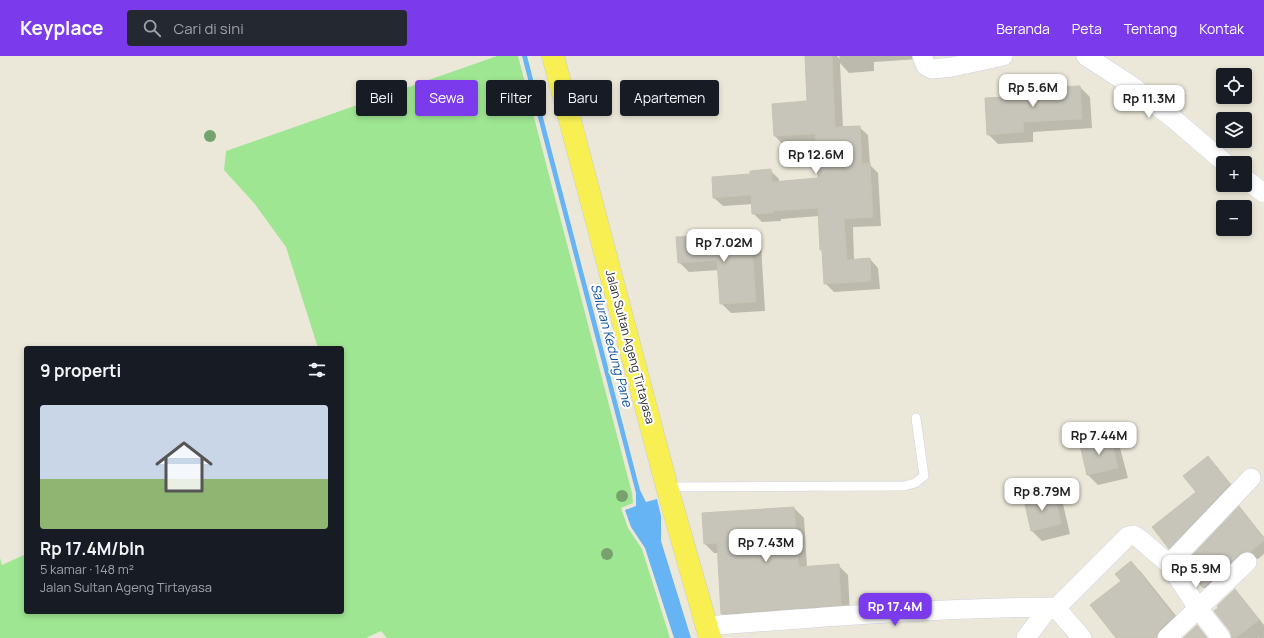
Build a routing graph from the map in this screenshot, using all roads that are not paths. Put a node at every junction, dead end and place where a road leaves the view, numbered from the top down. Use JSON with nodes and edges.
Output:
{"nodes":[{"id":1,"x":553,"y":56,"type":"edge"},
{"id":2,"x":922,"y":56,"type":"edge"},
{"id":3,"x":1003,"y":56,"type":"edge"},
{"id":4,"x":1086,"y":56,"type":"edge"},
{"id":5,"x":1217,"y":156,"type":"edge"},
{"id":6,"x":1252,"y":184,"type":"edge"},
{"id":7,"x":1264,"y":193,"type":"edge"},
{"id":8,"x":916,"y":418,"type":"dead end"},
{"id":9,"x":1251,"y":478,"type":"dead end"},
{"id":10,"x":667,"y":487,"type":"junction"},
{"id":11,"x":1247,"y":562,"type":"dead end"},
{"id":12,"x":1169,"y":564,"type":"junction"},
{"id":13,"x":1053,"y":607,"type":"junction"},
{"id":14,"x":1198,"y":608,"type":"junction"},
{"id":15,"x":709,"y":632,"type":"edge"},
{"id":16,"x":1026,"y":638,"type":"edge"},
{"id":17,"x":1082,"y":638,"type":"edge"},
{"id":18,"x":1167,"y":638,"type":"edge"},
{"id":19,"x":1221,"y":638,"type":"edge"}],
"edges":[{"from":1,"to":10,"type":"main road","name":"Jalan Sultan Ageng Tirtayasa"},
{"from":2,"to":3,"type":"street"},
{"from":4,"to":5,"type":"street"},
{"from":6,"to":7,"type":"street"},
{"from":8,"to":10,"type":"lane"},
{"from":9,"to":12,"type":"street"},
{"from":10,"to":15,"type":"main road","name":"Jalan Sultan Ageng Tirtayasa"},
{"from":11,"to":14,"type":"street"},
{"from":12,"to":13,"type":"street"},
{"from":12,"to":14,"type":"street"},
{"from":13,"to":15,"type":"street"},
{"from":13,"to":16,"type":"street"},
{"from":13,"to":17,"type":"street"},
{"from":14,"to":18,"type":"street"},
{"from":14,"to":19,"type":"street"}]}
